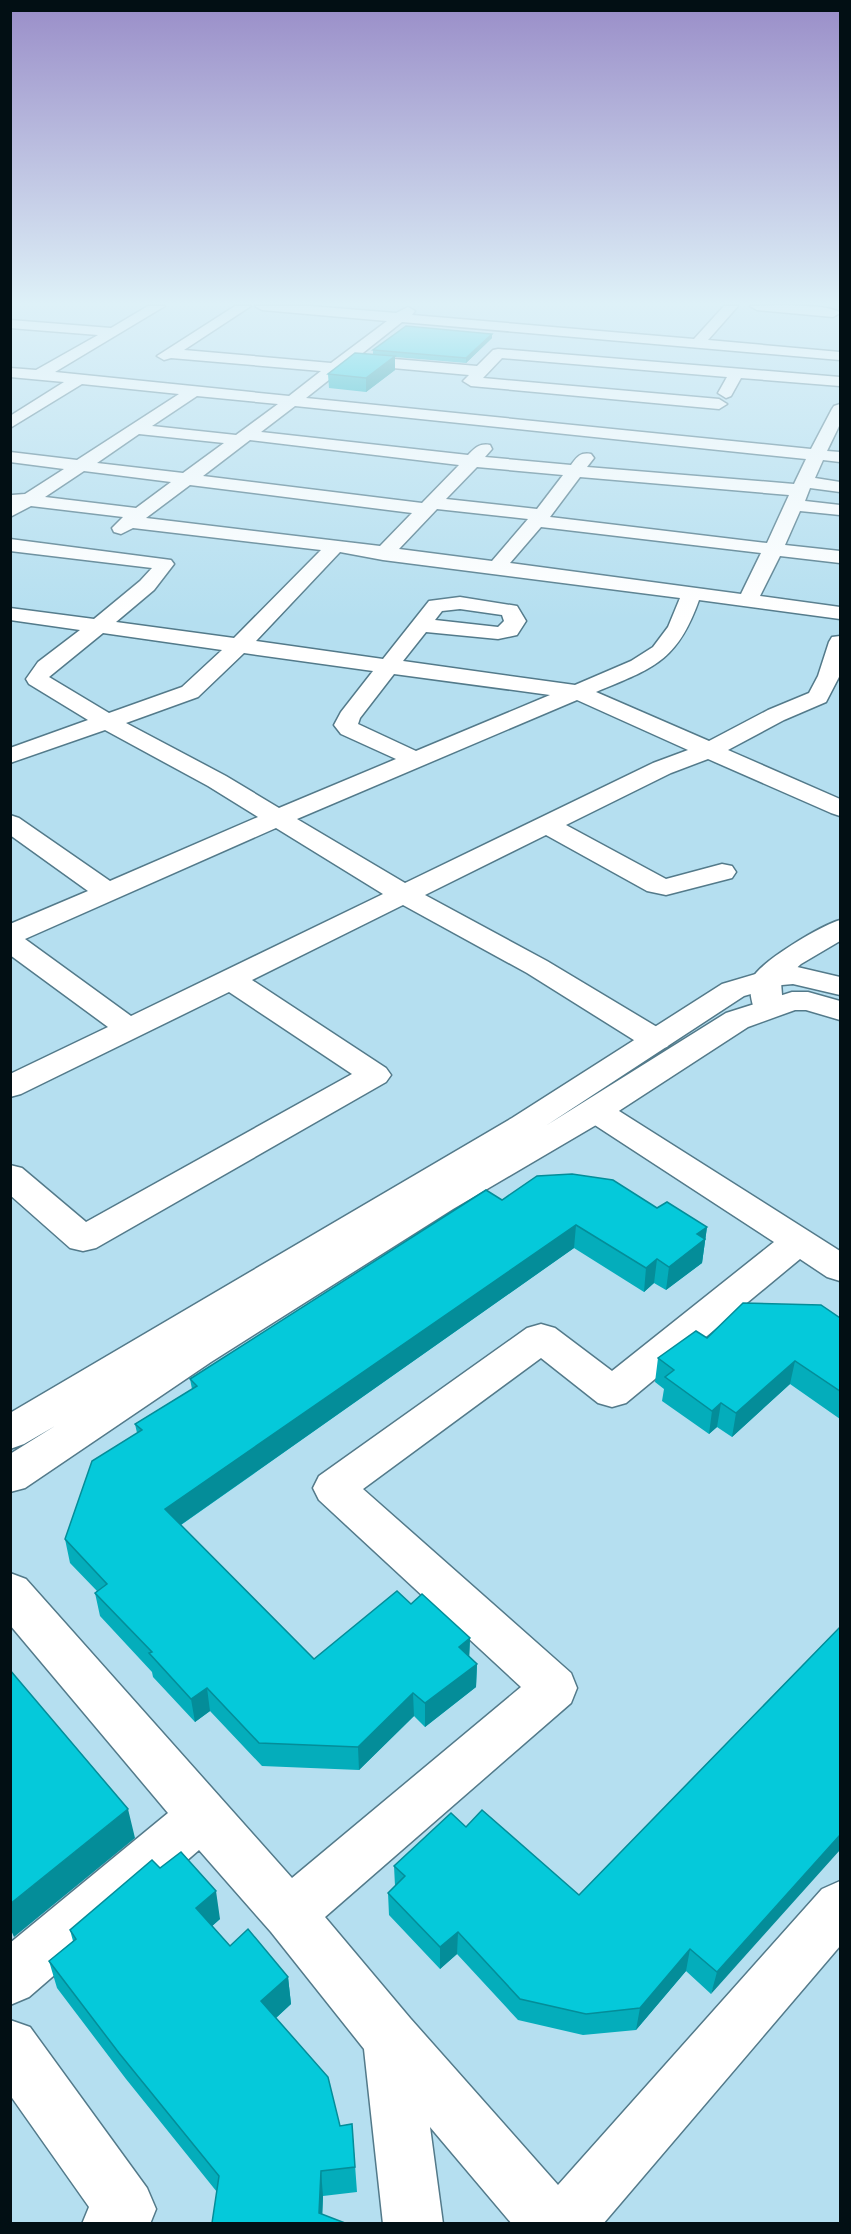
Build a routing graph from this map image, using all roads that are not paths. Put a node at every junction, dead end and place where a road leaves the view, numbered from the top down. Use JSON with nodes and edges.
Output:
{"nodes":[{"id":1,"x":30,"y":410,"type":"edge"},
{"id":2,"x":164,"y":410,"type":"edge"},
{"id":3,"x":279,"y":410,"type":"edge"},
{"id":4,"x":381,"y":410,"type":"edge"},
{"id":5,"x":442,"y":410,"type":"edge"},
{"id":6,"x":715,"y":410,"type":"edge"},
{"id":7,"x":839,"y":410,"type":"edge"},
{"id":8,"x":437,"y":416,"type":"junction"},
{"id":9,"x":10,"y":423,"type":"edge"},
{"id":10,"x":509,"y":423,"type":"junction"},
{"id":11,"x":134,"y":429,"type":"junction"},
{"id":12,"x":700,"y":431,"type":"junction"},
{"id":13,"x":602,"y":434,"type":"junction"},
{"id":14,"x":243,"y":437,"type":"junction"},
{"id":15,"x":817,"y":455,"type":"junction"},
{"id":16,"x":10,"y":457,"type":"edge"},
{"id":17,"x":840,"y":458,"type":"edge"},
{"id":18,"x":471,"y":461,"type":"junction"},
{"id":19,"x":81,"y":465,"type":"junction"},
{"id":20,"x":575,"y":472,"type":"junction"},
{"id":21,"x":189,"y":479,"type":"junction"},
{"id":22,"x":840,"y":487,"type":"edge"},
{"id":23,"x":799,"y":493,"type":"junction"},
{"id":24,"x":10,"y":498,"type":"edge"},
{"id":25,"x":29,"y":501,"type":"junction"},
{"id":26,"x":430,"y":506,"type":"junction"},
{"id":27,"x":840,"y":510,"type":"edge"},
{"id":28,"x":10,"y":512,"type":"edge"},
{"id":29,"x":136,"y":518,"type":"junction"},
{"id":30,"x":538,"y":518,"type":"junction"},
{"id":31,"x":10,"y":545,"type":"edge"},
{"id":32,"x":334,"y":548,"type":"junction"},
{"id":33,"x":772,"y":549,"type":"junction"},
{"id":34,"x":82,"y":553,"type":"junction"},
{"id":35,"x":383,"y":554,"type":"junction"},
{"id":36,"x":840,"y":557,"type":"edge"},
{"id":37,"x":496,"y":568,"type":"junction"},
{"id":38,"x":692,"y":593,"type":"junction"},
{"id":39,"x":747,"y":602,"type":"junction"},
{"id":40,"x":840,"y":613,"type":"edge"},
{"id":41,"x":21,"y":615,"type":"edge"},
{"id":42,"x":420,"y":625,"type":"dead end"},
{"id":43,"x":97,"y":626,"type":"junction"},
{"id":44,"x":10,"y":634,"type":"edge"},
{"id":45,"x":840,"y":642,"type":"edge"},
{"id":46,"x":239,"y":646,"type":"junction"},
{"id":47,"x":388,"y":667,"type":"junction"},
{"id":48,"x":577,"y":692,"type":"junction"},
{"id":49,"x":829,"y":702,"type":"edge"},
{"id":50,"x":107,"y":722,"type":"junction"},
{"id":51,"x":710,"y":750,"type":"junction"},
{"id":52,"x":10,"y":756,"type":"edge"},
{"id":53,"x":417,"y":760,"type":"junction"},
{"id":54,"x":840,"y":808,"type":"edge"},
{"id":55,"x":277,"y":818,"type":"junction"},
{"id":56,"x":10,"y":823,"type":"edge"},
{"id":57,"x":548,"y":825,"type":"junction"},
{"id":58,"x":722,"y":872,"type":"dead end"},
{"id":59,"x":107,"y":892,"type":"junction"},
{"id":60,"x":404,"y":894,"type":"junction"},
{"id":61,"x":840,"y":929,"type":"edge"},
{"id":62,"x":10,"y":935,"type":"edge"},
{"id":63,"x":10,"y":941,"type":"edge"},
{"id":64,"x":230,"y":979,"type":"junction"},
{"id":65,"x":840,"y":986,"type":"edge"},
{"id":66,"x":767,"y":994,"type":"junction"},
{"id":67,"x":840,"y":1011,"type":"edge"},
{"id":68,"x":130,"y":1029,"type":"junction"},
{"id":69,"x":657,"y":1040,"type":"junction"},
{"id":70,"x":10,"y":1087,"type":"edge"},
{"id":71,"x":596,"y":1112,"type":"junction"},
{"id":72,"x":10,"y":1176,"type":"edge"},
{"id":73,"x":799,"y":1241,"type":"junction"},
{"id":74,"x":840,"y":1268,"type":"edge"},
{"id":75,"x":10,"y":1433,"type":"edge"},
{"id":76,"x":10,"y":1476,"type":"edge"},
{"id":77,"x":10,"y":1592,"type":"edge"},
{"id":78,"x":202,"y":1816,"type":"junction"},
{"id":79,"x":840,"y":1907,"type":"edge"},
{"id":80,"x":289,"y":1914,"type":"junction"},
{"id":81,"x":10,"y":1978,"type":"edge"},
{"id":82,"x":390,"y":2038,"type":"junction"},
{"id":83,"x":10,"y":2047,"type":"edge"},
{"id":84,"x":112,"y":2223,"type":"edge"},
{"id":85,"x":413,"y":2223,"type":"edge"},
{"id":86,"x":552,"y":2223,"type":"edge"},
{"id":87,"x":563,"y":2223,"type":"edge"}],
"edges":[{"from":1,"to":9,"type":"street"},
{"from":2,"to":11,"type":"street"},
{"from":3,"to":14,"type":"street"},
{"from":4,"to":8,"type":"street"},
{"from":5,"to":8,"type":"street"},
{"from":6,"to":12,"type":"street"},
{"from":7,"to":15,"type":"street"},
{"from":8,"to":10,"type":"street"},
{"from":10,"to":13,"type":"street"},
{"from":10,"to":18,"type":"street"},
{"from":11,"to":14,"type":"street"},
{"from":11,"to":19,"type":"street"},
{"from":12,"to":13,"type":"street"},
{"from":12,"to":15,"type":"street"},
{"from":13,"to":20,"type":"street"},
{"from":14,"to":18,"type":"street"},
{"from":14,"to":21,"type":"street"},
{"from":15,"to":17,"type":"street"},
{"from":15,"to":23,"type":"street"},
{"from":16,"to":19,"type":"street"},
{"from":18,"to":20,"type":"street"},
{"from":18,"to":26,"type":"street"},
{"from":19,"to":21,"type":"street"},
{"from":19,"to":25,"type":"street"},
{"from":20,"to":23,"type":"street"},
{"from":20,"to":30,"type":"street"},
{"from":21,"to":26,"type":"street"},
{"from":21,"to":29,"type":"street"},
{"from":22,"to":23,"type":"street"},
{"from":23,"to":27,"type":"street"},
{"from":23,"to":33,"type":"street"},
{"from":24,"to":25,"type":"street"},
{"from":25,"to":28,"type":"street"},
{"from":25,"to":29,"type":"street"},
{"from":26,"to":30,"type":"street"},
{"from":26,"to":35,"type":"street"},
{"from":29,"to":32,"type":"street"},
{"from":29,"to":34,"type":"street"},
{"from":30,"to":33,"type":"street"},
{"from":30,"to":37,"type":"street"},
{"from":31,"to":34,"type":"street"},
{"from":32,"to":35,"type":"street"},
{"from":32,"to":46,"type":"street"},
{"from":33,"to":36,"type":"street"},
{"from":33,"to":39,"type":"street"},
{"from":34,"to":43,"type":"street"},
{"from":35,"to":37,"type":"street"},
{"from":37,"to":38,"type":"street"},
{"from":38,"to":39,"type":"street"},
{"from":38,"to":48,"type":"street"},
{"from":39,"to":40,"type":"street"},
{"from":41,"to":43,"type":"street"},
{"from":41,"to":44,"type":"street"},
{"from":42,"to":47,"type":"street"},
{"from":43,"to":46,"type":"street"},
{"from":43,"to":50,"type":"street"},
{"from":45,"to":49,"type":"street"},
{"from":46,"to":47,"type":"street"},
{"from":46,"to":50,"type":"street"},
{"from":47,"to":48,"type":"street"},
{"from":47,"to":53,"type":"street"},
{"from":48,"to":51,"type":"street"},
{"from":48,"to":53,"type":"street"},
{"from":49,"to":51,"type":"street"},
{"from":50,"to":52,"type":"street"},
{"from":50,"to":55,"type":"street"},
{"from":51,"to":54,"type":"street"},
{"from":51,"to":57,"type":"street"},
{"from":53,"to":55,"type":"street"},
{"from":55,"to":59,"type":"street"},
{"from":55,"to":60,"type":"street"},
{"from":56,"to":59,"type":"street"},
{"from":57,"to":58,"type":"street"},
{"from":57,"to":60,"type":"street"},
{"from":59,"to":62,"type":"street"},
{"from":60,"to":64,"type":"street"},
{"from":60,"to":69,"type":"street"},
{"from":61,"to":66,"type":"street"},
{"from":63,"to":68,"type":"street"},
{"from":64,"to":68,"type":"street"},
{"from":64,"to":72,"type":"street"},
{"from":65,"to":66,"type":"street"},
{"from":66,"to":67,"type":"street"},
{"from":66,"to":69,"type":"street"},
{"from":66,"to":71,"type":"street"},
{"from":68,"to":70,"type":"street"},
{"from":69,"to":75,"type":"street"},
{"from":71,"to":73,"type":"street"},
{"from":71,"to":76,"type":"street"},
{"from":73,"to":74,"type":"street"},
{"from":73,"to":80,"type":"street"},
{"from":77,"to":78,"type":"street"},
{"from":78,"to":80,"type":"street"},
{"from":78,"to":81,"type":"street"},
{"from":79,"to":87,"type":"street"},
{"from":80,"to":82,"type":"street"},
{"from":82,"to":85,"type":"street"},
{"from":82,"to":86,"type":"street"},
{"from":83,"to":84,"type":"street"}]}
